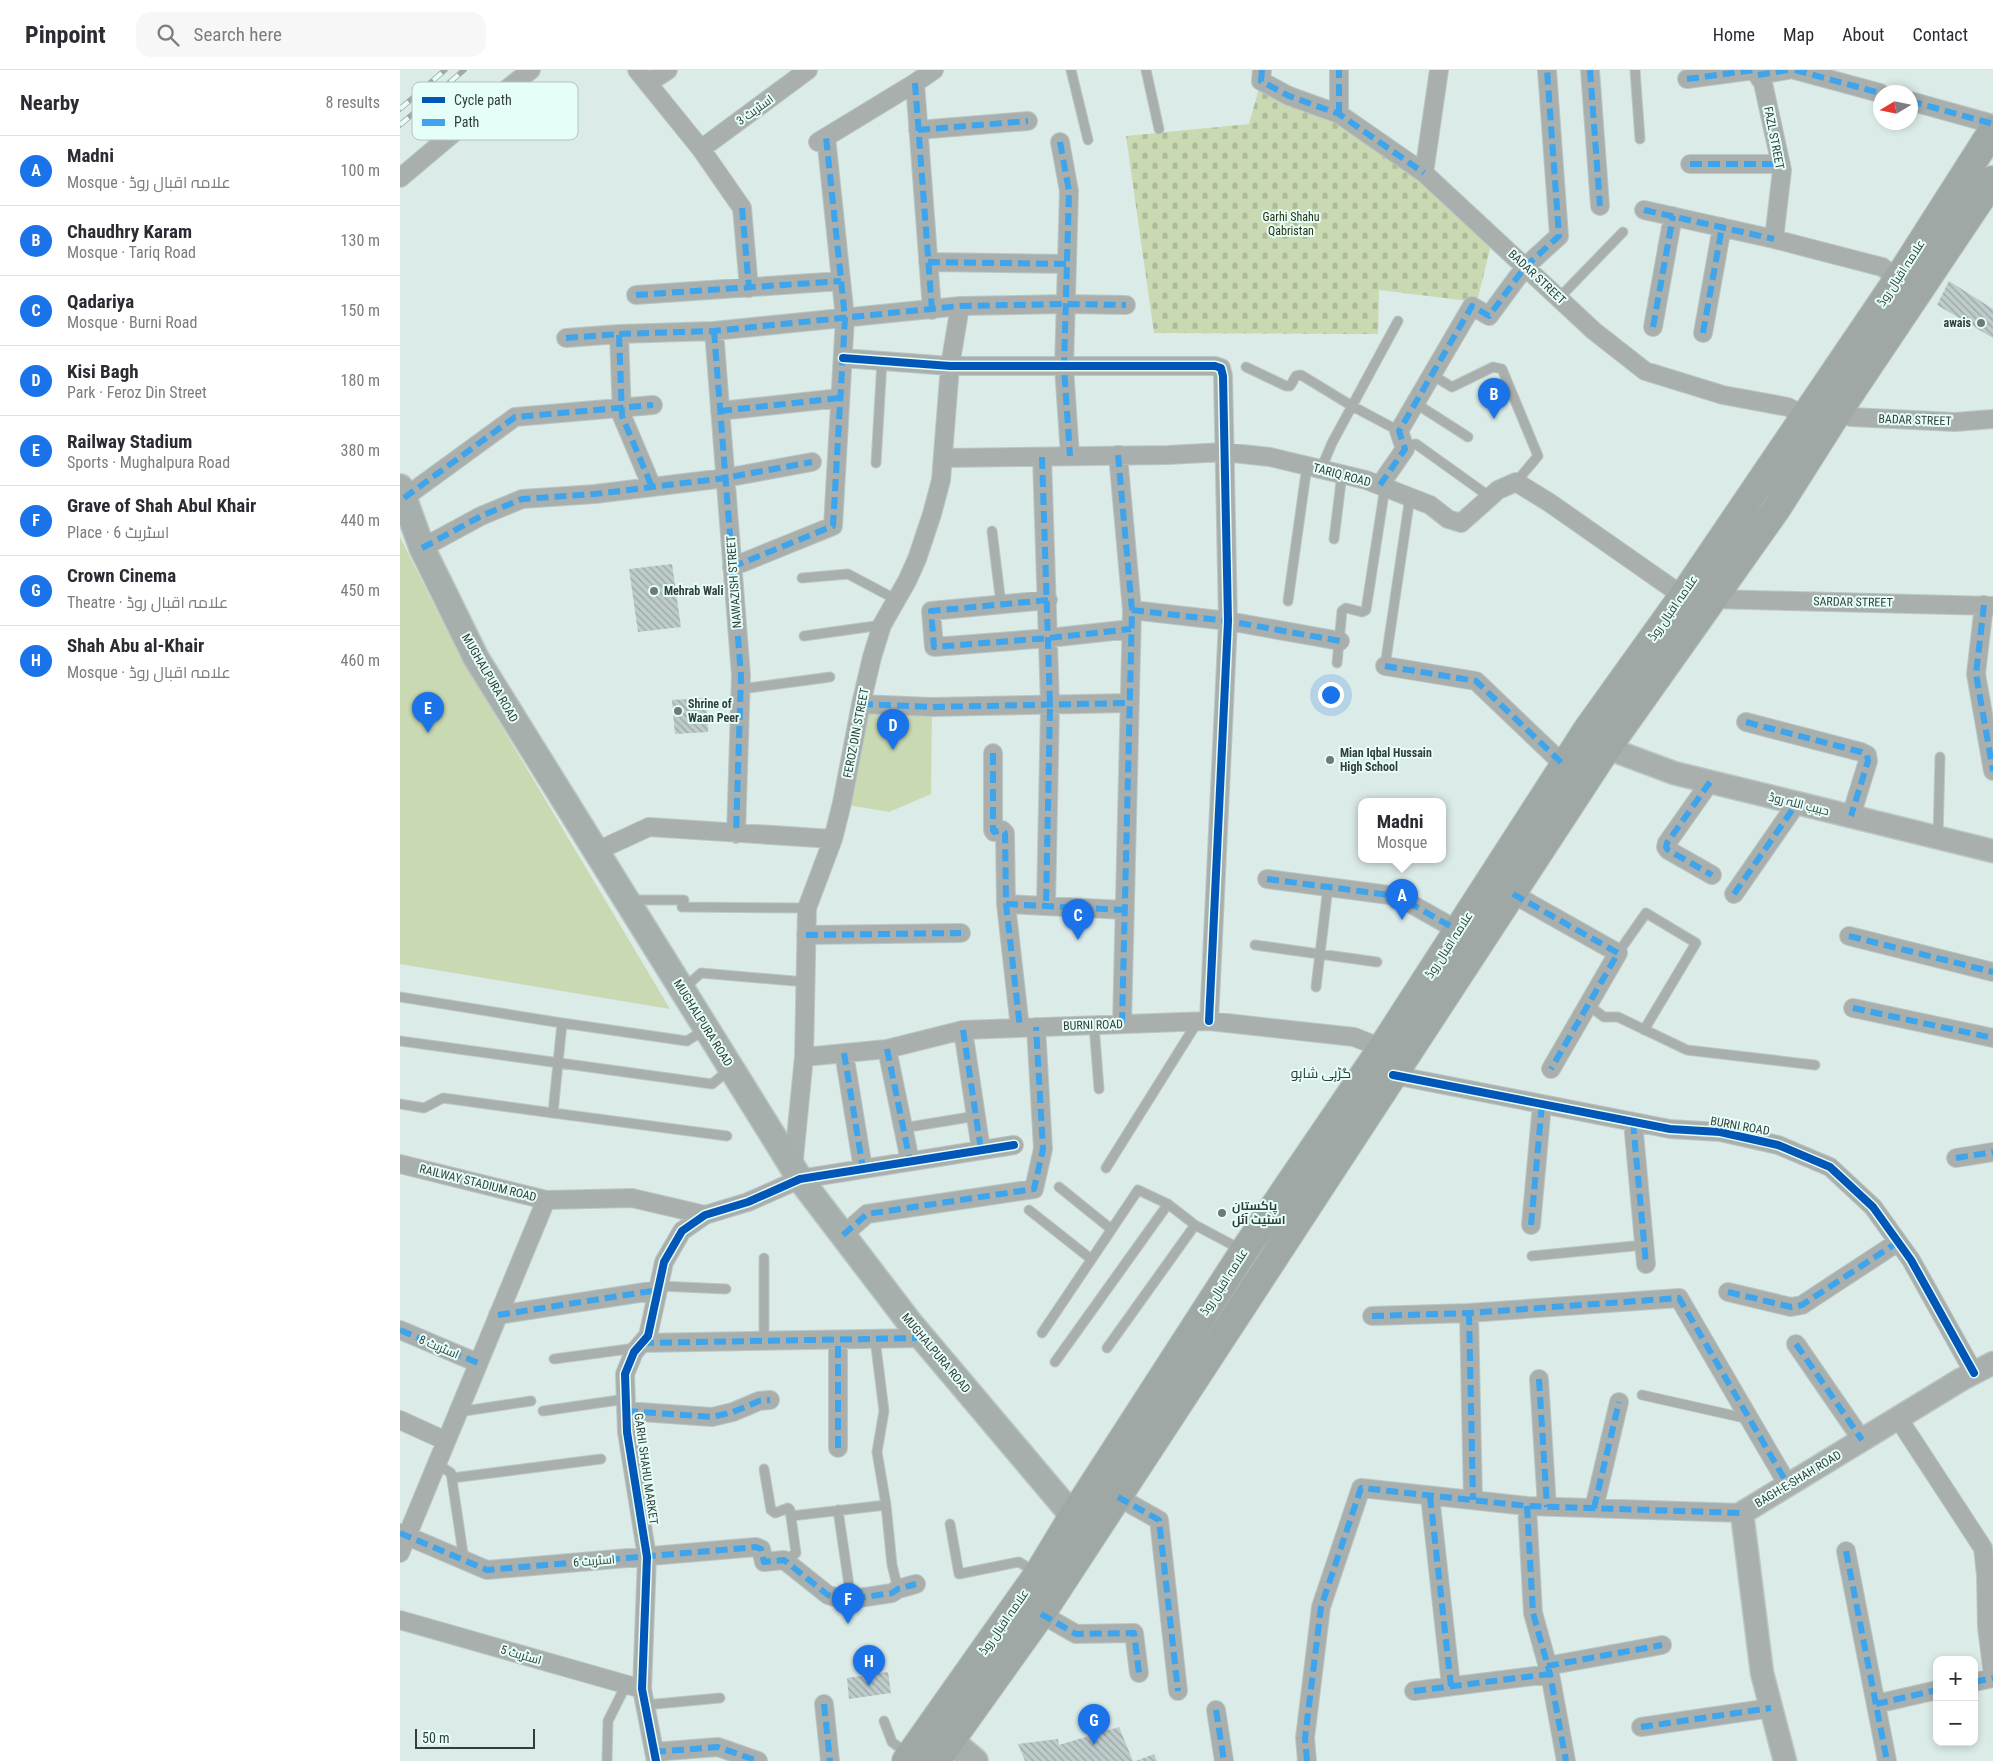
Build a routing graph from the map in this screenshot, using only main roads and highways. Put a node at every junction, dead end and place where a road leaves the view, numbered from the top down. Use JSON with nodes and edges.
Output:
{"nodes":[{"id":1,"x":1993,"y":130,"type":"edge"},
{"id":2,"x":1993,"y":180,"type":"edge"},
{"id":3,"x":1909,"y":286,"type":"junction"},
{"id":4,"x":402,"y":493,"type":"edge"},
{"id":5,"x":1251,"y":1241,"type":"junction"},
{"id":6,"x":1282,"y":1247,"type":"junction"},
{"id":7,"x":1073,"y":1516,"type":"junction"},
{"id":8,"x":927,"y":1749,"type":"edge"},
{"id":9,"x":975,"y":1761,"type":"edge"}],
"edges":[{"from":1,"to":3,"type":"main road","name":"علامہ اقبال روڈ"},
{"from":2,"to":3,"type":"main road","name":"علامہ اقبال روڈ"},
{"from":3,"to":5,"type":"main road","name":"علامہ اقبال روڈ"},
{"from":3,"to":6,"type":"main road","name":"علامہ اقبال روڈ"},
{"from":4,"to":7,"type":"main road","name":"MUGHALPURA ROAD"},
{"from":5,"to":6,"type":"main road"},
{"from":5,"to":7,"type":"main road","name":"علامہ اقبال روڈ"},
{"from":6,"to":8,"type":"main road","name":"علامہ اقبال روڈ"},
{"from":7,"to":8,"type":"main road","name":"علامہ اقبال روڈ"},
{"from":8,"to":9,"type":"main road"}]}
